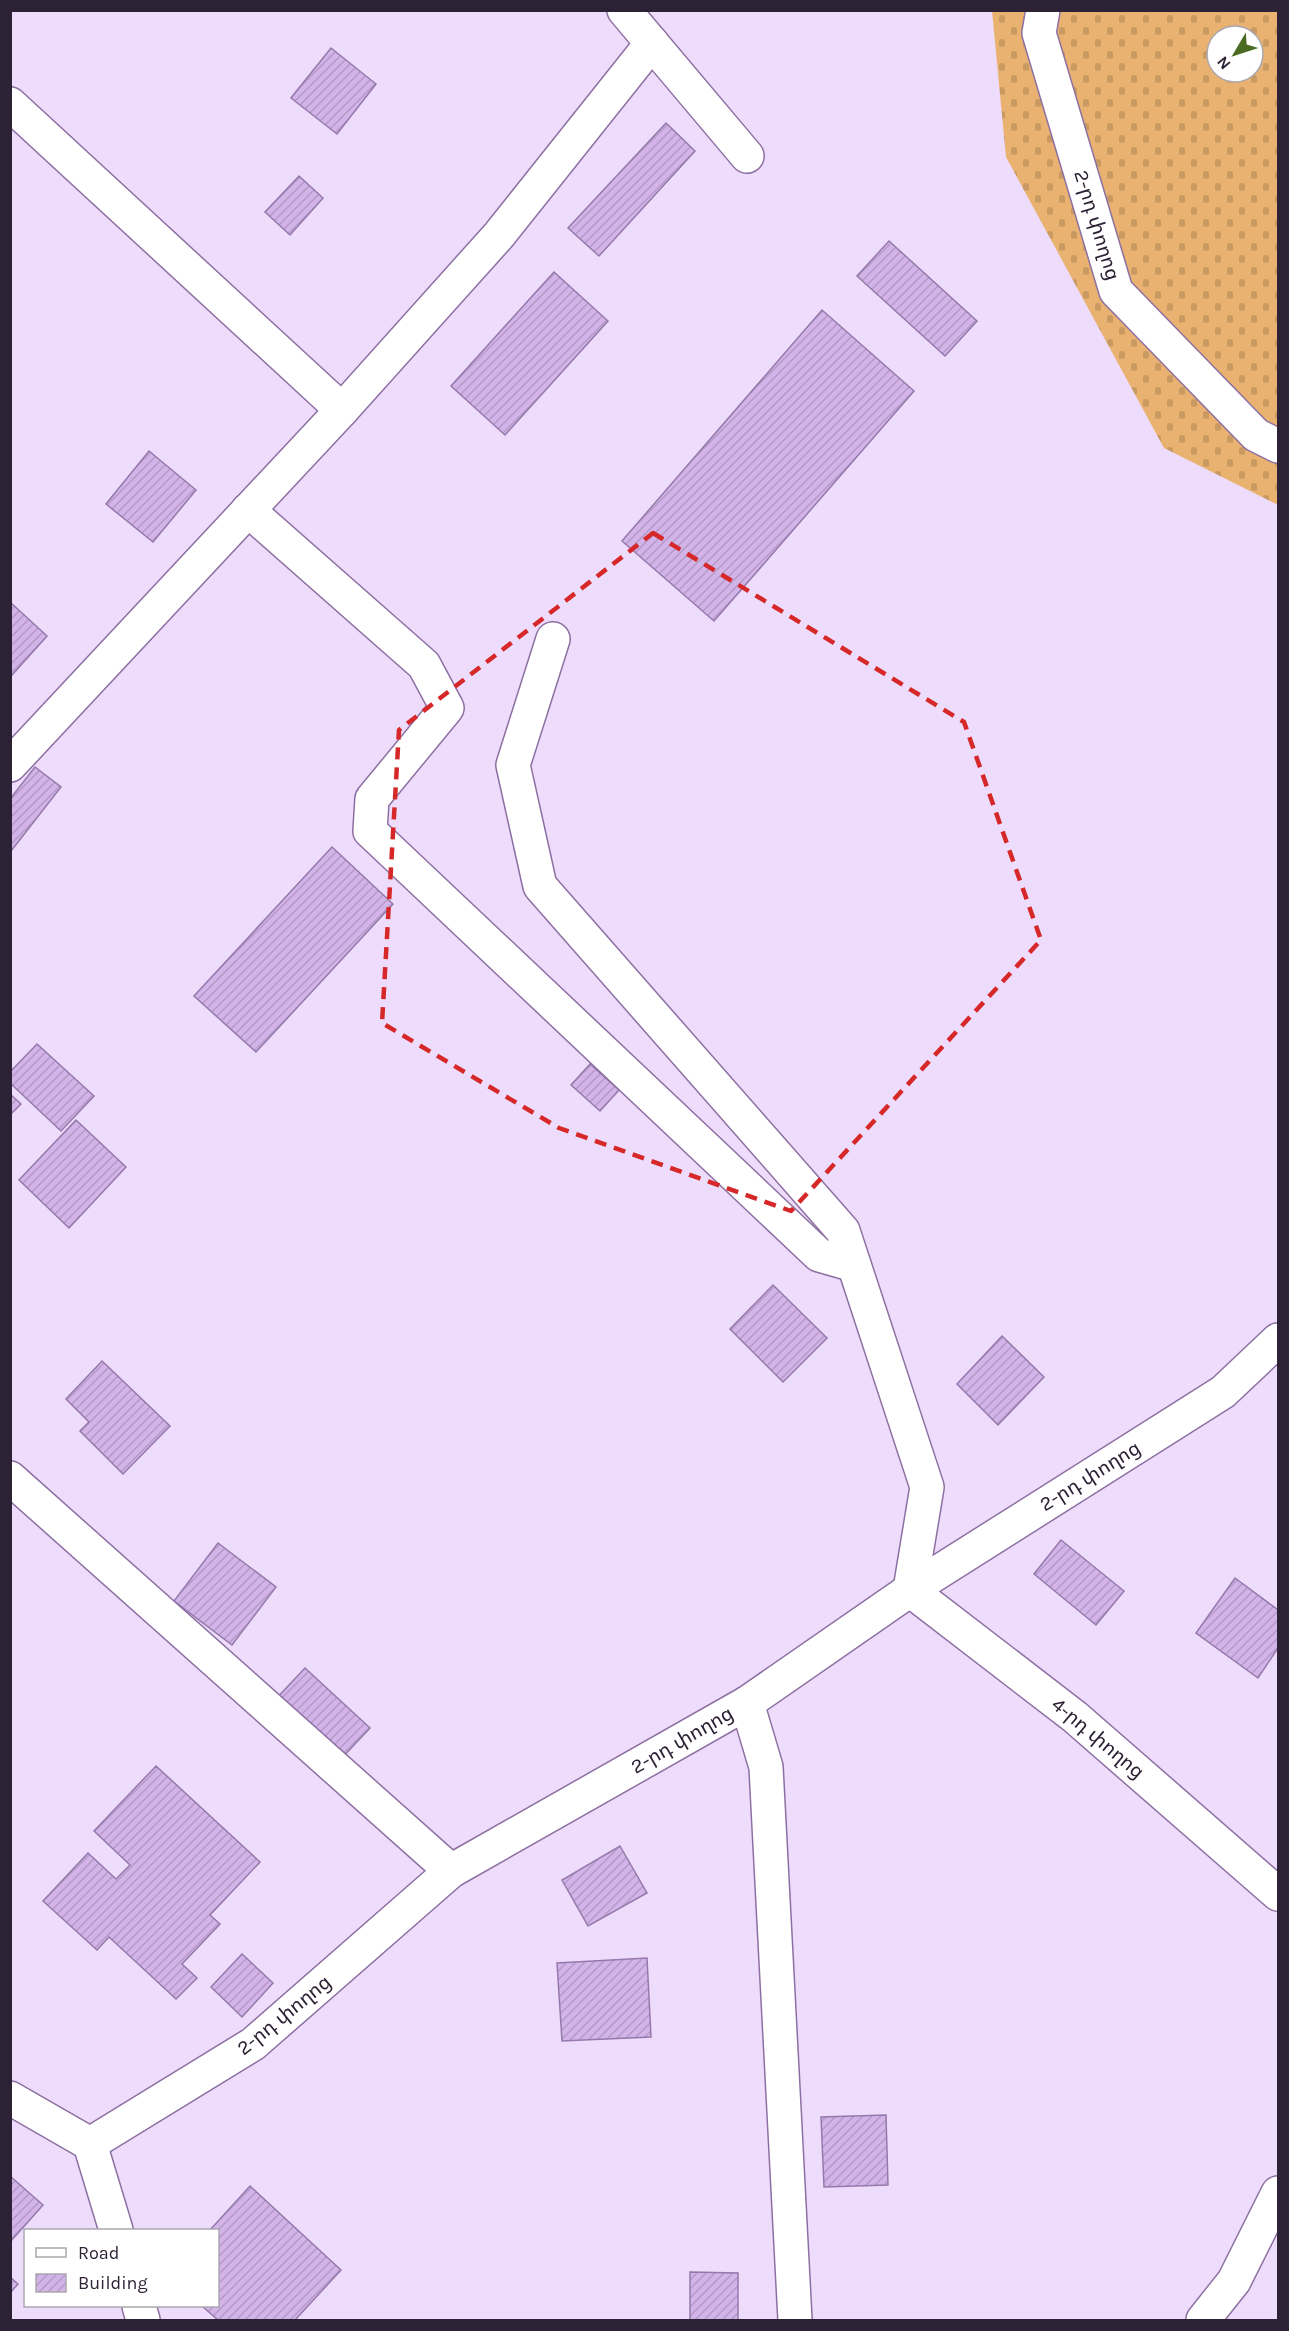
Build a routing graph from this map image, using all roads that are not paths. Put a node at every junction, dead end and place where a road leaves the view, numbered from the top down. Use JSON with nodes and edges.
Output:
{"nodes":[{"id":1,"x":624,"y":10,"type":"edge"},
{"id":2,"x":1043,"y":10,"type":"edge"},
{"id":3,"x":652,"y":43,"type":"junction"},
{"id":4,"x":10,"y":104,"type":"edge"},
{"id":5,"x":747,"y":156,"type":"dead end"},
{"id":6,"x":342,"y":410,"type":"junction"},
{"id":7,"x":1278,"y":446,"type":"edge"},
{"id":8,"x":248,"y":510,"type":"junction"},
{"id":9,"x":553,"y":639,"type":"dead end"},
{"id":10,"x":13,"y":757,"type":"edge"},
{"id":11,"x":854,"y":1265,"type":"junction"},
{"id":12,"x":1278,"y":1340,"type":"edge"},
{"id":13,"x":10,"y":1478,"type":"edge"},
{"id":14,"x":910,"y":1590,"type":"junction"},
{"id":15,"x":747,"y":1703,"type":"junction"},
{"id":16,"x":452,"y":1871,"type":"junction"},
{"id":17,"x":1278,"y":1894,"type":"edge"},
{"id":18,"x":10,"y":2098,"type":"edge"},
{"id":19,"x":90,"y":2144,"type":"junction"},
{"id":20,"x":1278,"y":2193,"type":"edge"},
{"id":21,"x":116,"y":2229,"type":"edge"},
{"id":22,"x":795,"y":2320,"type":"edge"},
{"id":23,"x":1203,"y":2320,"type":"edge"}],
"edges":[{"from":1,"to":3,"type":"street"},
{"from":2,"to":7,"type":"street","name":"2-րդ փողոց"},
{"from":3,"to":5,"type":"street"},
{"from":3,"to":6,"type":"street"},
{"from":4,"to":6,"type":"street"},
{"from":6,"to":8,"type":"street"},
{"from":8,"to":10,"type":"street"},
{"from":8,"to":11,"type":"street"},
{"from":9,"to":11,"type":"street"},
{"from":11,"to":14,"type":"street"},
{"from":12,"to":14,"type":"street","name":"2-րդ փողոց"},
{"from":13,"to":16,"type":"street"},
{"from":14,"to":15,"type":"street","name":"2-րդ փողոց"},
{"from":14,"to":17,"type":"street","name":"4-րդ փողոց"},
{"from":15,"to":16,"type":"street","name":"2-րդ փողոց"},
{"from":15,"to":22,"type":"street"},
{"from":16,"to":19,"type":"street","name":"2-րդ փողոց"},
{"from":18,"to":19,"type":"street"},
{"from":19,"to":21,"type":"street"},
{"from":20,"to":23,"type":"street"}]}
